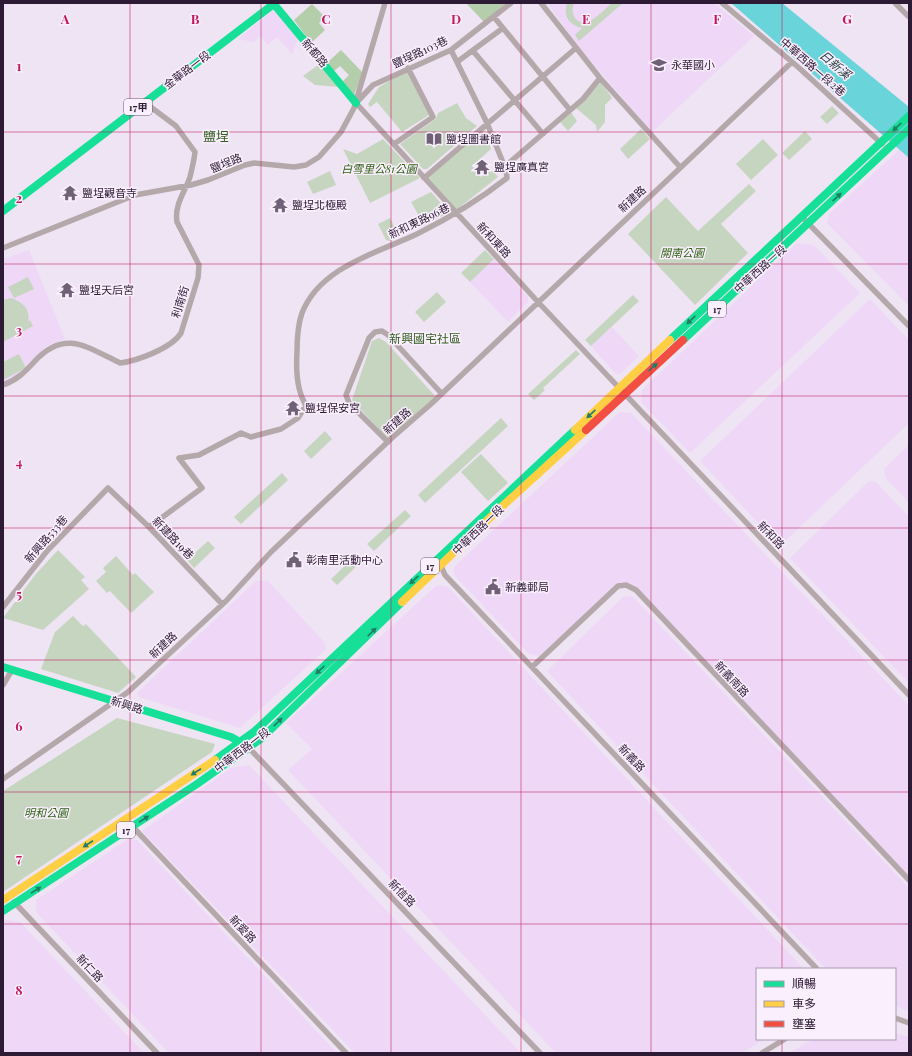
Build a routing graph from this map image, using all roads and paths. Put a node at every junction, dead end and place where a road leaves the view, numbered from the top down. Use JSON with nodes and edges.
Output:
{"nodes":[{"id":1,"x":274,"y":3,"type":"edge"},
{"id":2,"x":385,"y":3,"type":"edge"},
{"id":3,"x":511,"y":3,"type":"edge"},
{"id":4,"x":541,"y":3,"type":"edge"},
{"id":5,"x":722,"y":3,"type":"edge"},
{"id":6,"x":895,"y":3,"type":"edge"},
{"id":7,"x":908,"y":16,"type":"dead end"},
{"id":8,"x":494,"y":17,"type":"junction"},
{"id":9,"x":503,"y":28,"type":"junction"},
{"id":10,"x":576,"y":48,"type":"junction"},
{"id":11,"x":451,"y":50,"type":"junction"},
{"id":12,"x":473,"y":51,"type":"junction"},
{"id":13,"x":457,"y":62,"type":"junction"},
{"id":14,"x":792,"y":62,"type":"junction"},
{"id":15,"x":408,"y":68,"type":"junction"},
{"id":16,"x":543,"y":76,"type":"junction"},
{"id":17,"x":600,"y":78,"type":"junction"},
{"id":18,"x":514,"y":100,"type":"junction"},
{"id":19,"x":144,"y":102,"type":"junction"},
{"id":20,"x":356,"y":103,"type":"junction"},
{"id":21,"x":570,"y":110,"type":"junction"},
{"id":22,"x":909,"y":116,"type":"edge"},
{"id":23,"x":487,"y":123,"type":"junction"},
{"id":24,"x":909,"y":129,"type":"edge"},
{"id":25,"x":543,"y":134,"type":"junction"},
{"id":26,"x":883,"y":141,"type":"junction"},
{"id":27,"x":394,"y":144,"type":"junction"},
{"id":28,"x":890,"y":148,"type":"junction"},
{"id":29,"x":680,"y":167,"type":"junction"},
{"id":30,"x":506,"y":170,"type":"junction"},
{"id":31,"x":424,"y":178,"type":"junction"},
{"id":32,"x":185,"y":186,"type":"junction"},
{"id":33,"x":3,"y":210,"type":"edge"},
{"id":34,"x":456,"y":214,"type":"junction"},
{"id":35,"x":801,"y":216,"type":"junction"},
{"id":36,"x":809,"y":224,"type":"junction"},
{"id":37,"x":3,"y":248,"type":"edge"},
{"id":38,"x":538,"y":302,"type":"junction"},
{"id":39,"x":909,"y":326,"type":"edge"},
{"id":40,"x":3,"y":385,"type":"edge"},
{"id":41,"x":622,"y":391,"type":"junction"},
{"id":42,"x":442,"y":394,"type":"junction"},
{"id":43,"x":388,"y":442,"type":"junction"},
{"id":44,"x":108,"y":488,"type":"joint"},
{"id":45,"x":149,"y":527,"type":"junction"},
{"id":46,"x":438,"y":558,"type":"junction"},
{"id":47,"x":441,"y":566,"type":"junction"},
{"id":48,"x":222,"y":604,"type":"junction"},
{"id":49,"x":3,"y":607,"type":"edge"},
{"id":50,"x":3,"y":667,"type":"edge"},
{"id":51,"x":532,"y":667,"type":"junction"},
{"id":52,"x":12,"y":670,"type":"junction"},
{"id":53,"x":3,"y":685,"type":"edge"},
{"id":54,"x":909,"y":695,"type":"edge"},
{"id":55,"x":116,"y":701,"type":"junction"},
{"id":56,"x":240,"y":743,"type":"junction"},
{"id":57,"x":249,"y":748,"type":"junction"},
{"id":58,"x":3,"y":779,"type":"edge"},
{"id":59,"x":126,"y":819,"type":"junction"},
{"id":60,"x":132,"y":826,"type":"junction"},
{"id":61,"x":909,"y":880,"type":"edge"},
{"id":62,"x":6,"y":898,"type":"edge"},
{"id":63,"x":15,"y":904,"type":"junction"},
{"id":64,"x":3,"y":912,"type":"edge"},
{"id":65,"x":816,"y":968,"type":"edge"},
{"id":66,"x":896,"y":1018,"type":"edge"},
{"id":67,"x":909,"y":1023,"type":"edge"},
{"id":68,"x":783,"y":1040,"type":"edge"},
{"id":69,"x":157,"y":1053,"type":"edge"},
{"id":70,"x":346,"y":1053,"type":"edge"},
{"id":71,"x":540,"y":1053,"type":"edge"},
{"id":72,"x":762,"y":1053,"type":"edge"}],
"edges":[{"from":1,"to":19,"type":"main road","name":"金華路一段","number":"17甲"},
{"from":1,"to":20,"type":"main road","name":"新都路"},
{"from":2,"to":20,"type":"street","name":"鹽埕路"},
{"from":3,"to":8,"type":"street","name":"鹽埕路103巷"},
{"from":4,"to":10,"type":"street"},
{"from":5,"to":14,"type":"street","name":"中華西路一段2巷"},
{"from":6,"to":7,"type":"street"},
{"from":8,"to":9,"type":"street"},
{"from":8,"to":11,"type":"street","name":"鹽埕路103巷"},
{"from":9,"to":12,"type":"street"},
{"from":9,"to":16,"type":"street"},
{"from":10,"to":16,"type":"street"},
{"from":10,"to":17,"type":"street"},
{"from":11,"to":13,"type":"street"},
{"from":11,"to":15,"type":"street","name":"鹽埕路103巷"},
{"from":12,"to":13,"type":"street"},
{"from":12,"to":18,"type":"street"},
{"from":13,"to":23,"type":"street"},
{"from":14,"to":26,"type":"street","name":"中華西路一段2巷"},
{"from":14,"to":29,"type":"street","name":"新建路"},
{"from":15,"to":20,"type":"street","name":"鹽埕路103巷"},
{"from":15,"to":27,"type":"street"},
{"from":16,"to":18,"type":"street"},
{"from":16,"to":21,"type":"street"},
{"from":17,"to":21,"type":"street"},
{"from":17,"to":29,"type":"street"},
{"from":18,"to":23,"type":"street"},
{"from":18,"to":25,"type":"street"},
{"from":19,"to":32,"type":"street","name":"利南街"},
{"from":19,"to":33,"type":"main road","name":"金華路一段","number":"17甲"},
{"from":20,"to":27,"type":"street","name":"新和東路"},
{"from":20,"to":32,"type":"street","name":"鹽埕路"},
{"from":21,"to":25,"type":"street"},
{"from":22,"to":26,"type":"main road","number":"17","one_way":true},
{"from":23,"to":30,"type":"street"},
{"from":23,"to":31,"type":"street"},
{"from":24,"to":28,"type":"main road","number":"17"},
{"from":25,"to":30,"type":"street"},
{"from":26,"to":28,"type":"street","name":"中華西路一段2巷"},
{"from":26,"to":35,"type":"main road","name":"中華西路一段","number":"17"},
{"from":27,"to":31,"type":"street","name":"新和東路"},
{"from":36,"to":28,"type":"main road","name":"中華西路一段","number":"17","one_way":true},
{"from":29,"to":38,"type":"street","name":"新建路"},
{"from":30,"to":34,"type":"street","name":"新和東路96巷"},
{"from":31,"to":34,"type":"street","name":"新和東路"},
{"from":32,"to":37,"type":"street","name":"鹽埕路"},
{"from":32,"to":40,"type":"street","name":"利南街"},
{"from":34,"to":38,"type":"street","name":"新和東路"},
{"from":34,"to":45,"type":"street","name":"新和東路96巷"},
{"from":35,"to":36,"type":"street"},
{"from":35,"to":41,"type":"main road","name":"中華西路一段","number":"17","one_way":true},
{"from":36,"to":39,"type":"street"},
{"from":41,"to":36,"type":"main road","name":"中華西路一段","number":"17","one_way":true},
{"from":38,"to":41,"type":"street","name":"新和東路"},
{"from":38,"to":42,"type":"street","name":"新建路"},
{"from":41,"to":46,"type":"main road","name":"中華西路一段","number":"17","one_way":true},
{"from":41,"to":47,"type":"main road","name":"中華西路一段","number":"17"},
{"from":41,"to":54,"type":"street","name":"新和路"},
{"from":42,"to":43,"type":"street","name":"新建路"},
{"from":42,"to":43,"type":"street"},
{"from":43,"to":48,"type":"street","name":"新建路"},
{"from":44,"to":45,"type":"street","name":"新建路19巷"},
{"from":44,"to":49,"type":"street","name":"新興路533巷"},
{"from":45,"to":48,"type":"street","name":"新建路19巷"},
{"from":46,"to":47,"type":"street","name":"新義路"},
{"from":46,"to":56,"type":"main road","name":"中華西路一段","number":"17","one_way":true},
{"from":47,"to":51,"type":"street","name":"新義路"},
{"from":57,"to":47,"type":"main road","name":"中華西路一段","number":"17","one_way":true},
{"from":48,"to":55,"type":"street","name":"新建路"},
{"from":50,"to":52,"type":"main road","name":"新興路"},
{"from":51,"to":61,"type":"street","name":"新義南路"},
{"from":51,"to":65,"type":"street","name":"新義路"},
{"from":52,"to":53,"type":"street"},
{"from":52,"to":55,"type":"main road","name":"新興路"},
{"from":55,"to":56,"type":"main road","name":"新興路"},
{"from":55,"to":58,"type":"street","name":"新建路"},
{"from":56,"to":57,"type":"main road","name":"新興路"},
{"from":56,"to":59,"type":"main road","name":"中華西路一段","number":"17","one_way":true},
{"from":60,"to":57,"type":"main road","name":"中華西路一段","number":"17","one_way":true},
{"from":57,"to":71,"type":"street","name":"新信路"},
{"from":59,"to":60,"type":"street","name":"新愛路"},
{"from":59,"to":62,"type":"main road","name":"中華西路一段","number":"17","one_way":true},
{"from":63,"to":60,"type":"main road","name":"中華西路一段","number":"17","one_way":true},
{"from":60,"to":70,"type":"street","name":"新愛路"},
{"from":62,"to":63,"type":"street","name":"新仁路"},
{"from":63,"to":64,"type":"main road","name":"中華西路一段","number":"17"},
{"from":63,"to":69,"type":"street","name":"新仁路"},
{"from":66,"to":67,"type":"street"},
{"from":68,"to":72,"type":"street"}]}
